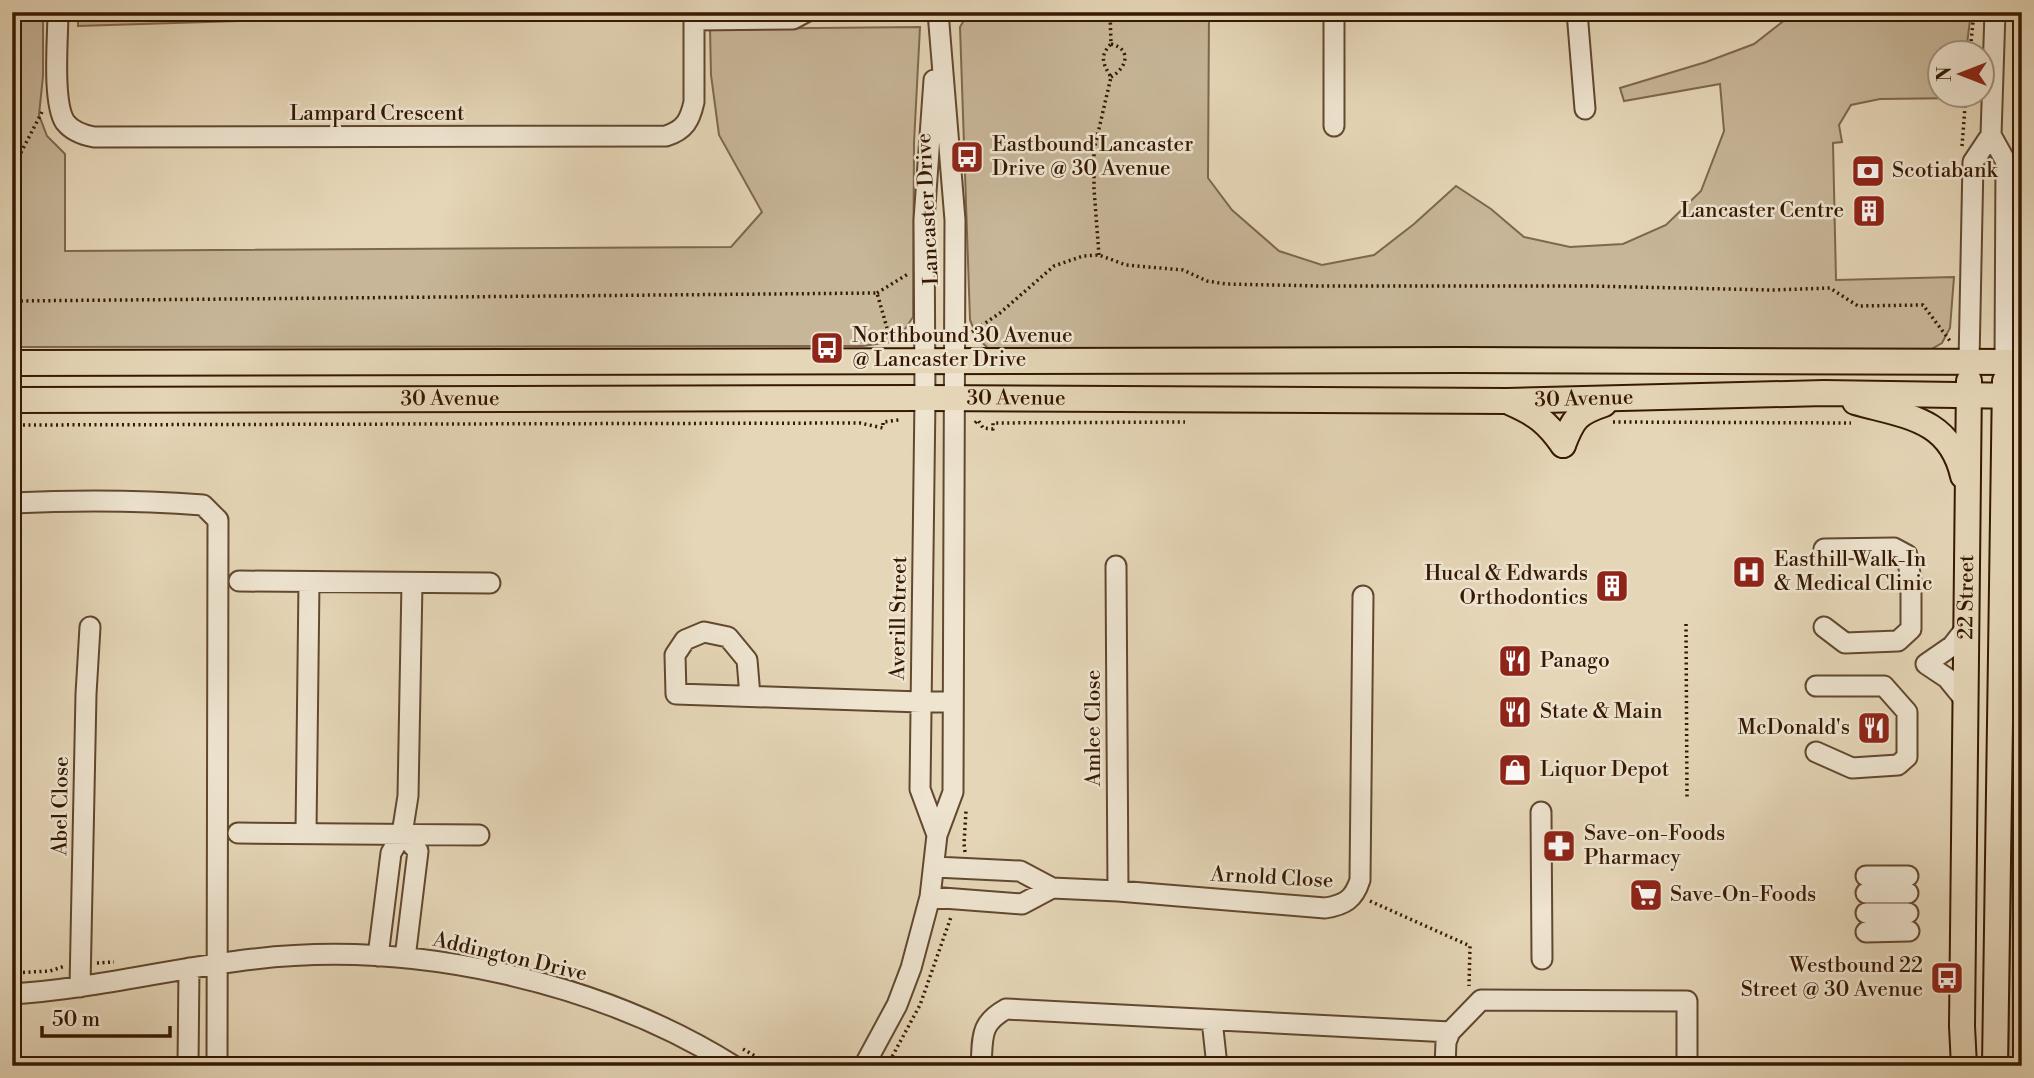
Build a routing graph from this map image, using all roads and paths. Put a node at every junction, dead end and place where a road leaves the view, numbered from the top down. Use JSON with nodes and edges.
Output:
{"nodes":[{"id":1,"x":58,"y":12,"type":"edge"},
{"id":2,"x":806,"y":12,"type":"edge"},
{"id":3,"x":1110,"y":12,"type":"edge"},
{"id":4,"x":1334,"y":12,"type":"edge"},
{"id":5,"x":1577,"y":12,"type":"edge"},
{"id":6,"x":1974,"y":12,"type":"edge"},
{"id":7,"x":1995,"y":12,"type":"edge"},
{"id":8,"x":938,"y":15,"type":"edge"},
{"id":9,"x":694,"y":16,"type":"edge"},
{"id":10,"x":1971,"y":38,"type":"edge"},
{"id":11,"x":1111,"y":44,"type":"junction"},
{"id":12,"x":1111,"y":78,"type":"junction"},
{"id":13,"x":58,"y":95,"type":"junction"},
{"id":14,"x":1586,"y":110,"type":"dead end"},
{"id":15,"x":1334,"y":126,"type":"dead end"},
{"id":16,"x":1991,"y":135,"type":"junction"},
{"id":17,"x":1100,"y":255,"type":"junction"},
{"id":18,"x":910,"y":273,"type":"dead end"},
{"id":19,"x":877,"y":293,"type":"junction"},
{"id":20,"x":887,"y":328,"type":"dead end"},
{"id":21,"x":970,"y":333,"type":"dead end"},
{"id":22,"x":1961,"y":354,"type":"junction"},
{"id":23,"x":12,"y":363,"type":"edge"},
{"id":24,"x":925,"y":363,"type":"junction"},
{"id":25,"x":954,"y":363,"type":"junction"},
{"id":26,"x":2013,"y":363,"type":"edge"},
{"id":27,"x":1824,"y":393,"type":"junction"},
{"id":28,"x":1969,"y":396,"type":"junction"},
{"id":29,"x":2013,"y":396,"type":"edge"},
{"id":30,"x":925,"y":398,"type":"junction"},
{"id":31,"x":954,"y":399,"type":"junction"},
{"id":32,"x":12,"y":400,"type":"edge"},
{"id":33,"x":1616,"y":400,"type":"junction"},
{"id":34,"x":1507,"y":401,"type":"junction"},
{"id":35,"x":901,"y":419,"type":"dead end"},
{"id":36,"x":12,"y":425,"type":"edge"},
{"id":37,"x":1969,"y":501,"type":"junction"},
{"id":38,"x":12,"y":503,"type":"edge"},
{"id":39,"x":1824,"y":549,"type":"dead end"},
{"id":40,"x":1116,"y":566,"type":"dead end"},
{"id":41,"x":239,"y":581,"type":"dead end"},
{"id":42,"x":309,"y":582,"type":"junction"},
{"id":43,"x":412,"y":583,"type":"junction"},
{"id":44,"x":490,"y":583,"type":"dead end"},
{"id":45,"x":1363,"y":596,"type":"dead end"},
{"id":46,"x":1686,"y":624,"type":"dead end"},
{"id":47,"x":90,"y":627,"type":"dead end"},
{"id":48,"x":1824,"y":627,"type":"dead end"},
{"id":49,"x":1966,"y":628,"type":"junction"},
{"id":50,"x":1816,"y":686,"type":"dead end"},
{"id":51,"x":750,"y":696,"type":"junction"},
{"id":52,"x":1965,"y":700,"type":"junction"},
{"id":53,"x":921,"y":702,"type":"junction"},
{"id":54,"x":953,"y":702,"type":"junction"},
{"id":55,"x":1816,"y":760,"type":"dead end"},
{"id":56,"x":1688,"y":797,"type":"dead end"},
{"id":57,"x":1541,"y":812,"type":"dead end"},
{"id":58,"x":238,"y":833,"type":"dead end"},
{"id":59,"x":306,"y":833,"type":"junction"},
{"id":60,"x":402,"y":834,"type":"junction"},
{"id":61,"x":479,"y":835,"type":"dead end"},
{"id":62,"x":937,"y":835,"type":"junction"},
{"id":63,"x":935,"y":867,"type":"junction"},
{"id":64,"x":1866,"y":884,"type":"dead end"},
{"id":65,"x":1052,"y":888,"type":"junction"},
{"id":66,"x":1118,"y":891,"type":"junction"},
{"id":67,"x":1355,"y":895,"type":"junction"},
{"id":68,"x":930,"y":897,"type":"junction"},
{"id":69,"x":954,"y":912,"type":"dead end"},
{"id":70,"x":1866,"y":922,"type":"dead end"},
{"id":71,"x":378,"y":956,"type":"junction"},
{"id":72,"x":405,"y":958,"type":"junction"},
{"id":73,"x":1542,"y":959,"type":"dead end"},
{"id":74,"x":217,"y":964,"type":"junction"},
{"id":75,"x":59,"y":967,"type":"dead end"},
{"id":76,"x":189,"y":968,"type":"junction"},
{"id":77,"x":12,"y":973,"type":"edge"},
{"id":78,"x":80,"y":987,"type":"junction"},
{"id":79,"x":12,"y":994,"type":"edge"},
{"id":80,"x":1468,"y":1013,"type":"junction"},
{"id":81,"x":1212,"y":1020,"type":"junction"},
{"id":82,"x":1450,"y":1032,"type":"junction"},
{"id":83,"x":188,"y":1066,"type":"edge"},
{"id":84,"x":217,"y":1066,"type":"edge"},
{"id":85,"x":734,"y":1066,"type":"edge"},
{"id":86,"x":864,"y":1066,"type":"edge"},
{"id":87,"x":887,"y":1066,"type":"edge"},
{"id":88,"x":981,"y":1066,"type":"edge"},
{"id":89,"x":1217,"y":1066,"type":"edge"},
{"id":90,"x":1445,"y":1066,"type":"edge"},
{"id":91,"x":1687,"y":1066,"type":"edge"},
{"id":92,"x":1964,"y":1066,"type":"edge"},
{"id":93,"x":1994,"y":1066,"type":"edge"}],
"edges":[{"from":1,"to":13,"type":"street","name":"Lampard Crescent"},
{"from":2,"to":9,"type":"street"},
{"from":3,"to":11,"type":"path"},
{"from":4,"to":15,"type":"street"},
{"from":5,"to":14,"type":"street"},
{"from":6,"to":10,"type":"path"},
{"from":7,"to":16,"type":"street","name":"22 Street"},
{"from":8,"to":24,"type":"street","name":"Lancaster Drive"},
{"from":8,"to":25,"type":"street","name":"Lancaster Drive"},
{"from":9,"to":13,"type":"street","name":"Lampard Crescent"},
{"from":11,"to":12,"type":"path"},
{"from":11,"to":12,"type":"path"},
{"from":12,"to":17,"type":"path"},
{"from":13,"to":19,"type":"path"},
{"from":16,"to":22,"type":"street","name":"22 Street"},
{"from":16,"to":26,"type":"street","name":"22 Street"},
{"from":17,"to":21,"type":"path"},
{"from":17,"to":22,"type":"path"},
{"from":18,"to":19,"type":"path"},
{"from":19,"to":20,"type":"path"},
{"from":22,"to":25,"type":"main road","name":"30 Avenue"},
{"from":22,"to":26,"type":"main road","name":"30 Avenue"},
{"from":22,"to":28,"type":"main road","name":"22 Street"},
{"from":23,"to":24,"type":"main road","name":"30 Avenue"},
{"from":24,"to":25,"type":"main road","name":"30 Avenue"},
{"from":24,"to":30,"type":"street","name":"Lancaster Drive"},
{"from":25,"to":31,"type":"street","name":"Lancaster Drive"},
{"from":26,"to":29,"type":"main road","name":"22 Street"},
{"from":27,"to":28,"type":"main road","name":"30 Avenue"},
{"from":27,"to":33,"type":"main road","name":"30 Avenue"},
{"from":27,"to":37,"type":"main road"},
{"from":28,"to":29,"type":"main road","name":"30 Avenue"},
{"from":28,"to":37,"type":"main road","name":"22 Street"},
{"from":29,"to":93,"type":"main road","name":"22 Street"},
{"from":30,"to":31,"type":"main road","name":"30 Avenue"},
{"from":30,"to":32,"type":"main road","name":"30 Avenue"},
{"from":30,"to":53,"type":"street","name":"Averill Street"},
{"from":31,"to":34,"type":"main road","name":"30 Avenue"},
{"from":31,"to":54,"type":"street","name":"Averill Street"},
{"from":33,"to":34,"type":"main road","name":"30 Avenue"},
{"from":33,"to":34,"type":"main road"},
{"from":35,"to":36,"type":"path"},
{"from":37,"to":49,"type":"main road","name":"22 Street"},
{"from":38,"to":74,"type":"street"},
{"from":39,"to":48,"type":"street"},
{"from":40,"to":66,"type":"street","name":"Amlee Close"},
{"from":41,"to":42,"type":"street"},
{"from":42,"to":43,"type":"street"},
{"from":42,"to":59,"type":"street"},
{"from":43,"to":44,"type":"street"},
{"from":43,"to":60,"type":"street"},
{"from":45,"to":67,"type":"street","name":"Arnold Close"},
{"from":46,"to":56,"type":"path"},
{"from":47,"to":78,"type":"street","name":"Abel Close"},
{"from":49,"to":52,"type":"main road","name":"22 Street"},
{"from":49,"to":52,"type":"street"},
{"from":50,"to":55,"type":"street"},
{"from":51,"to":51,"type":"street"},
{"from":51,"to":53,"type":"street"},
{"from":52,"to":92,"type":"main road","name":"22 Street"},
{"from":53,"to":54,"type":"street"},
{"from":53,"to":62,"type":"street","name":"Averill Street"},
{"from":54,"to":62,"type":"street","name":"Averill Street"},
{"from":57,"to":73,"type":"street"},
{"from":58,"to":59,"type":"street"},
{"from":59,"to":60,"type":"street"},
{"from":60,"to":61,"type":"street"},
{"from":60,"to":71,"type":"street"},
{"from":60,"to":72,"type":"street"},
{"from":62,"to":63,"type":"street","name":"Averill Street"},
{"from":63,"to":65,"type":"street","name":"Arnold Close"},
{"from":63,"to":68,"type":"street","name":"Averill Street"},
{"from":64,"to":70,"type":"street"},
{"from":65,"to":66,"type":"street","name":"Arnold Close"},
{"from":65,"to":68,"type":"street","name":"Arnold Close"},
{"from":66,"to":67,"type":"street","name":"Arnold Close"},
{"from":67,"to":80,"type":"path"},
{"from":68,"to":86,"type":"street","name":"Averill Street"},
{"from":69,"to":87,"type":"path"},
{"from":71,"to":72,"type":"street","name":"Addington Drive"},
{"from":71,"to":74,"type":"street","name":"Addington Drive"},
{"from":72,"to":85,"type":"street","name":"Addington Drive"},
{"from":74,"to":76,"type":"street","name":"Addington Drive"},
{"from":74,"to":84,"type":"street"},
{"from":75,"to":77,"type":"path"},
{"from":76,"to":78,"type":"street","name":"Addington Drive"},
{"from":76,"to":83,"type":"street"},
{"from":78,"to":79,"type":"street","name":"Addington Drive"},
{"from":80,"to":82,"type":"street"},
{"from":80,"to":91,"type":"street"},
{"from":81,"to":82,"type":"street"},
{"from":81,"to":88,"type":"street"},
{"from":81,"to":89,"type":"street"},
{"from":82,"to":90,"type":"street"}]}
